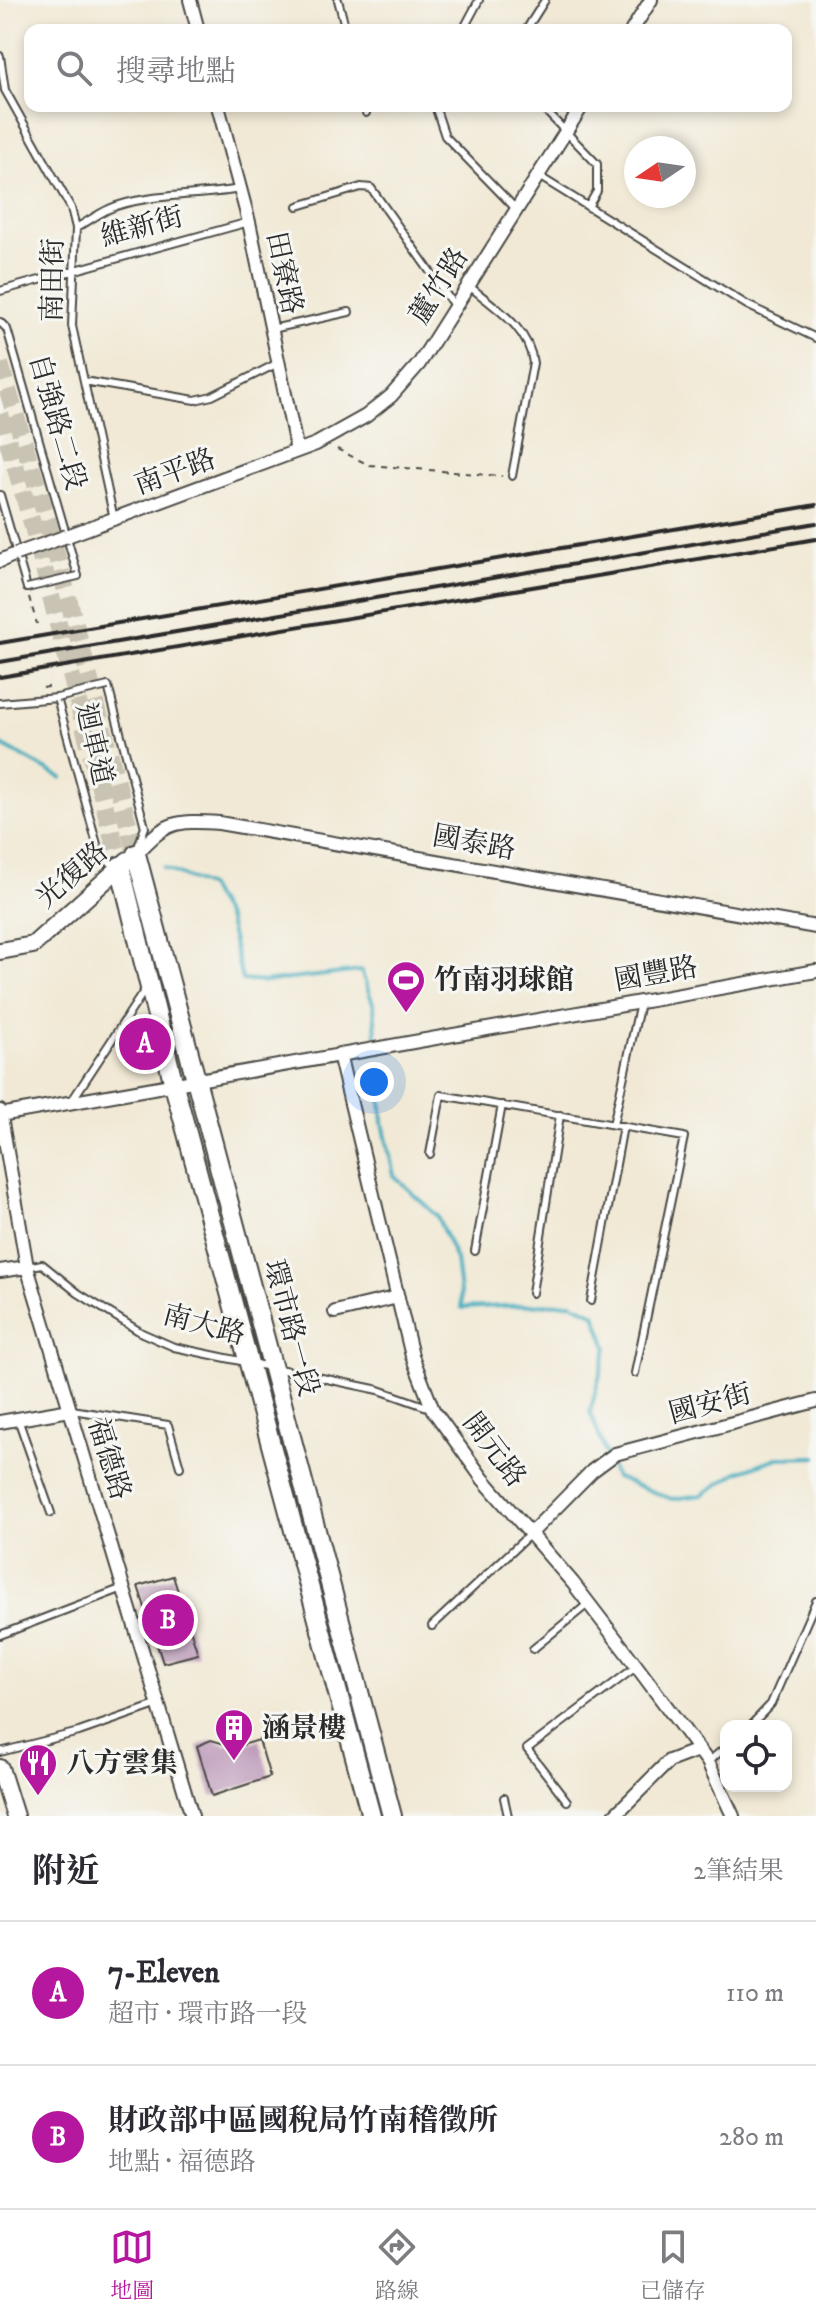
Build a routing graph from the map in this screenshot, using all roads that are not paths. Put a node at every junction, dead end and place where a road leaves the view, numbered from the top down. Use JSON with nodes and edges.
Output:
{"nodes":[{"id":1,"x":190,"y":0,"type":"edge"},
{"id":2,"x":338,"y":0,"type":"edge"},
{"id":3,"x":479,"y":0,"type":"edge"},
{"id":4,"x":545,"y":0,"type":"edge"},
{"id":5,"x":647,"y":3,"type":"edge"},
{"id":6,"x":196,"y":24,"type":"edge"},
{"id":7,"x":344,"y":24,"type":"edge"},
{"id":8,"x":466,"y":24,"type":"edge"},
{"id":9,"x":530,"y":24,"type":"edge"},
{"id":10,"x":635,"y":24,"type":"edge"},
{"id":11,"x":0,"y":56,"type":"edge"},
{"id":12,"x":220,"y":112,"type":"edge"},
{"id":13,"x":437,"y":112,"type":"edge"},
{"id":14,"x":546,"y":112,"type":"edge"},
{"id":15,"x":578,"y":112,"type":"edge"},
{"id":16,"x":564,"y":133,"type":"junction"},
{"id":17,"x":537,"y":175,"type":"junction"},
{"id":18,"x":240,"y":189,"type":"junction"},
{"id":19,"x":298,"y":206,"type":"dead end"},
{"id":20,"x":588,"y":207,"type":"junction"},
{"id":21,"x":516,"y":209,"type":"junction"},
{"id":22,"x":249,"y":222,"type":"junction"},
{"id":23,"x":76,"y":228,"type":"junction"},
{"id":24,"x":75,"y":268,"type":"junction"},
{"id":25,"x":468,"y":285,"type":"junction"},
{"id":26,"x":0,"y":291,"type":"edge"},
{"id":27,"x":455,"y":307,"type":"junction"},
{"id":28,"x":349,"y":312,"type":"dead end"},
{"id":29,"x":0,"y":322,"type":"edge"},
{"id":30,"x":272,"y":329,"type":"junction"},
{"id":31,"x":816,"y":338,"type":"edge"},
{"id":32,"x":279,"y":363,"type":"junction"},
{"id":33,"x":84,"y":381,"type":"junction"},
{"id":34,"x":297,"y":451,"type":"junction"},
{"id":35,"x":512,"y":476,"type":"road end"},
{"id":36,"x":0,"y":495,"type":"edge"},
{"id":37,"x":114,"y":519,"type":"junction"},
{"id":38,"x":67,"y":536,"type":"junction"},
{"id":39,"x":16,"y":554,"type":"junction"},
{"id":40,"x":0,"y":561,"type":"edge"},
{"id":41,"x":57,"y":698,"type":"junction"},
{"id":42,"x":0,"y":703,"type":"edge"},
{"id":43,"x":136,"y":854,"type":"junction"},
{"id":44,"x":120,"y":866,"type":"junction"},
{"id":45,"x":816,"y":927,"type":"edge"},
{"id":46,"x":0,"y":951,"type":"edge"},
{"id":47,"x":815,"y":974,"type":"edge"},
{"id":48,"x":148,"y":985,"type":"junction"},
{"id":49,"x":641,"y":1001,"type":"junction"},
{"id":50,"x":339,"y":1054,"type":"junction"},
{"id":51,"x":197,"y":1081,"type":"junction"},
{"id":52,"x":174,"y":1085,"type":"junction"},
{"id":53,"x":71,"y":1102,"type":"junction"},
{"id":54,"x":502,"y":1105,"type":"junction"},
{"id":55,"x":0,"y":1114,"type":"edge"},
{"id":56,"x":560,"y":1115,"type":"junction"},
{"id":57,"x":613,"y":1125,"type":"junction"},
{"id":58,"x":623,"y":1126,"type":"junction"},
{"id":59,"x":430,"y":1154,"type":"dead end"},
{"id":60,"x":475,"y":1251,"type":"dead end"},
{"id":61,"x":27,"y":1267,"type":"junction"},
{"id":62,"x":0,"y":1271,"type":"edge"},
{"id":63,"x":532,"y":1293,"type":"dead end"},
{"id":64,"x":398,"y":1297,"type":"junction"},
{"id":65,"x":591,"y":1301,"type":"dead end"},
{"id":66,"x":335,"y":1312,"type":"dead end"},
{"id":67,"x":248,"y":1362,"type":"junction"},
{"id":68,"x":272,"y":1366,"type":"junction"},
{"id":69,"x":635,"y":1373,"type":"dead end"},
{"id":70,"x":816,"y":1401,"type":"edge"},
{"id":71,"x":70,"y":1410,"type":"junction"},
{"id":72,"x":433,"y":1410,"type":"junction"},
{"id":73,"x":18,"y":1419,"type":"junction"},
{"id":74,"x":0,"y":1422,"type":"edge"},
{"id":75,"x":180,"y":1467,"type":"dead end"},
{"id":76,"x":311,"y":1509,"type":"junction"},
{"id":77,"x":51,"y":1513,"type":"dead end"},
{"id":78,"x":290,"y":1516,"type":"junction"},
{"id":79,"x":530,"y":1534,"type":"junction"},
{"id":80,"x":123,"y":1588,"type":"junction"},
{"id":81,"x":816,"y":1601,"type":"edge"},
{"id":82,"x":589,"y":1603,"type":"junction"},
{"id":83,"x":432,"y":1626,"type":"dead end"},
{"id":84,"x":0,"y":1635,"type":"edge"},
{"id":85,"x":533,"y":1649,"type":"dead end"},
{"id":86,"x":637,"y":1666,"type":"junction"},
{"id":87,"x":159,"y":1704,"type":"junction"},
{"id":88,"x":756,"y":1720,"type":"edge"},
{"id":89,"x":698,"y":1750,"type":"junction"},
{"id":90,"x":0,"y":1752,"type":"edge"},
{"id":91,"x":720,"y":1752,"type":"edge"},
{"id":92,"x":708,"y":1762,"type":"junction"},
{"id":93,"x":0,"y":1768,"type":"edge"},
{"id":94,"x":504,"y":1798,"type":"dead end"},
{"id":95,"x":567,"y":1801,"type":"dead end"},
{"id":96,"x":383,"y":1815,"type":"edge"},
{"id":97,"x":15,"y":1816,"type":"edge"},
{"id":98,"x":192,"y":1816,"type":"edge"},
{"id":99,"x":508,"y":1816,"type":"edge"},
{"id":100,"x":614,"y":1816,"type":"edge"},
{"id":101,"x":733,"y":1816,"type":"edge"}],
"edges":[{"from":1,"to":6,"type":"street"},
{"from":2,"to":7,"type":"lane"},
{"from":3,"to":8,"type":"lane"},
{"from":4,"to":9,"type":"lane"},
{"from":5,"to":10,"type":"street"},
{"from":11,"to":23,"type":"lane","name":"南田街"},
{"from":12,"to":18,"type":"street","name":"田寮路"},
{"from":13,"to":21,"type":"lane"},
{"from":14,"to":16,"type":"lane"},
{"from":15,"to":16,"type":"street","name":"蘆竹路"},
{"from":16,"to":17,"type":"street","name":"蘆竹路"},
{"from":16,"to":20,"type":"lane"},
{"from":17,"to":20,"type":"lane"},
{"from":17,"to":21,"type":"street","name":"蘆竹路"},
{"from":18,"to":22,"type":"street","name":"田寮路"},
{"from":18,"to":23,"type":"lane"},
{"from":19,"to":27,"type":"lane"},
{"from":20,"to":31,"type":"lane"},
{"from":21,"to":25,"type":"street","name":"蘆竹路"},
{"from":22,"to":24,"type":"lane","name":"維新街"},
{"from":22,"to":30,"type":"street","name":"田寮路"},
{"from":23,"to":24,"type":"lane","name":"南田街"},
{"from":24,"to":26,"type":"lane","name":"維新街"},
{"from":24,"to":33,"type":"lane","name":"南田街"},
{"from":25,"to":27,"type":"street","name":"蘆竹路"},
{"from":25,"to":35,"type":"lane"},
{"from":27,"to":34,"type":"street","name":"蘆竹路"},
{"from":28,"to":30,"type":"lane"},
{"from":29,"to":38,"type":"lane","name":"自強路二段"},
{"from":30,"to":32,"type":"street","name":"田寮路"},
{"from":32,"to":33,"type":"lane"},
{"from":32,"to":34,"type":"street","name":"田寮路"},
{"from":33,"to":37,"type":"lane","name":"南田街"},
{"from":34,"to":37,"type":"street","name":"南平路"},
{"from":36,"to":39,"type":"lane"},
{"from":37,"to":38,"type":"street","name":"南平路"},
{"from":38,"to":39,"type":"street","name":"南平路","bridge":true},
{"from":38,"to":39,"type":"lane","bridge":true},
{"from":39,"to":40,"type":"street"},
{"from":41,"to":42,"type":"lane"},
{"from":41,"to":43,"type":"lane","name":"迴車道","bridge":true},
{"from":41,"to":44,"type":"lane","name":"迴車道"},
{"from":43,"to":44,"type":"street","name":"光復路"},
{"from":43,"to":45,"type":"street","name":"國泰路"},
{"from":43,"to":51,"type":"main road","name":"環市路一段"},
{"from":44,"to":46,"type":"street","name":"光復路"},
{"from":44,"to":48,"type":"main road","name":"環市路一段"},
{"from":47,"to":49,"type":"street","name":"國豐路"},
{"from":48,"to":52,"type":"main road","name":"環市路一段"},
{"from":48,"to":53,"type":"lane"},
{"from":49,"to":50,"type":"street","name":"國豐路"},
{"from":49,"to":57,"type":"lane"},
{"from":50,"to":51,"type":"street","name":"國豐路"},
{"from":50,"to":64,"type":"street","name":"開元路"},
{"from":51,"to":52,"type":"street","name":"國豐路"},
{"from":51,"to":68,"type":"main road","name":"環市路一段"},
{"from":52,"to":53,"type":"street","name":"國豐路"},
{"from":52,"to":67,"type":"main road","name":"環市路一段"},
{"from":53,"to":55,"type":"street","name":"國豐路"},
{"from":54,"to":56,"type":"lane"},
{"from":54,"to":59,"type":"lane"},
{"from":54,"to":60,"type":"lane"},
{"from":55,"to":61,"type":"street","name":"福德路"},
{"from":56,"to":57,"type":"lane"},
{"from":56,"to":63,"type":"lane"},
{"from":57,"to":58,"type":"lane"},
{"from":58,"to":65,"type":"lane"},
{"from":58,"to":69,"type":"lane"},
{"from":61,"to":62,"type":"street"},
{"from":61,"to":67,"type":"lane","name":"南大路"},
{"from":61,"to":71,"type":"street","name":"福德路"},
{"from":64,"to":66,"type":"street"},
{"from":64,"to":72,"type":"street","name":"開元路"},
{"from":67,"to":68,"type":"lane","name":"南大路"},
{"from":67,"to":78,"type":"main road","name":"環市路一段"},
{"from":68,"to":72,"type":"lane","name":"南大路"},
{"from":68,"to":76,"type":"main road","name":"環市路一段"},
{"from":70,"to":79,"type":"street","name":"國安街"},
{"from":71,"to":73,"type":"street"},
{"from":71,"to":75,"type":"lane"},
{"from":71,"to":80,"type":"street","name":"福德路"},
{"from":72,"to":79,"type":"street","name":"開元路"},
{"from":73,"to":74,"type":"street"},
{"from":73,"to":77,"type":"lane"},
{"from":76,"to":78,"type":"main road"},
{"from":76,"to":96,"type":"main road","name":"環市路一段"},
{"from":78,"to":96,"type":"main road","name":"環市路一段"},
{"from":79,"to":82,"type":"street","name":"開元路"},
{"from":79,"to":83,"type":"lane"},
{"from":80,"to":84,"type":"lane"},
{"from":80,"to":87,"type":"street","name":"福德路"},
{"from":81,"to":88,"type":"lane"},
{"from":82,"to":85,"type":"lane"},
{"from":82,"to":86,"type":"street","name":"開元路"},
{"from":86,"to":89,"type":"street","name":"開元路"},
{"from":86,"to":95,"type":"lane"},
{"from":87,"to":90,"type":"lane"},
{"from":87,"to":98,"type":"street","name":"福德路"},
{"from":89,"to":92,"type":"street","name":"開元路"},
{"from":89,"to":100,"type":"street"},
{"from":91,"to":92,"type":"lane"},
{"from":92,"to":101,"type":"street","name":"開元路"},
{"from":93,"to":97,"type":"street"},
{"from":94,"to":99,"type":"lane"}]}
